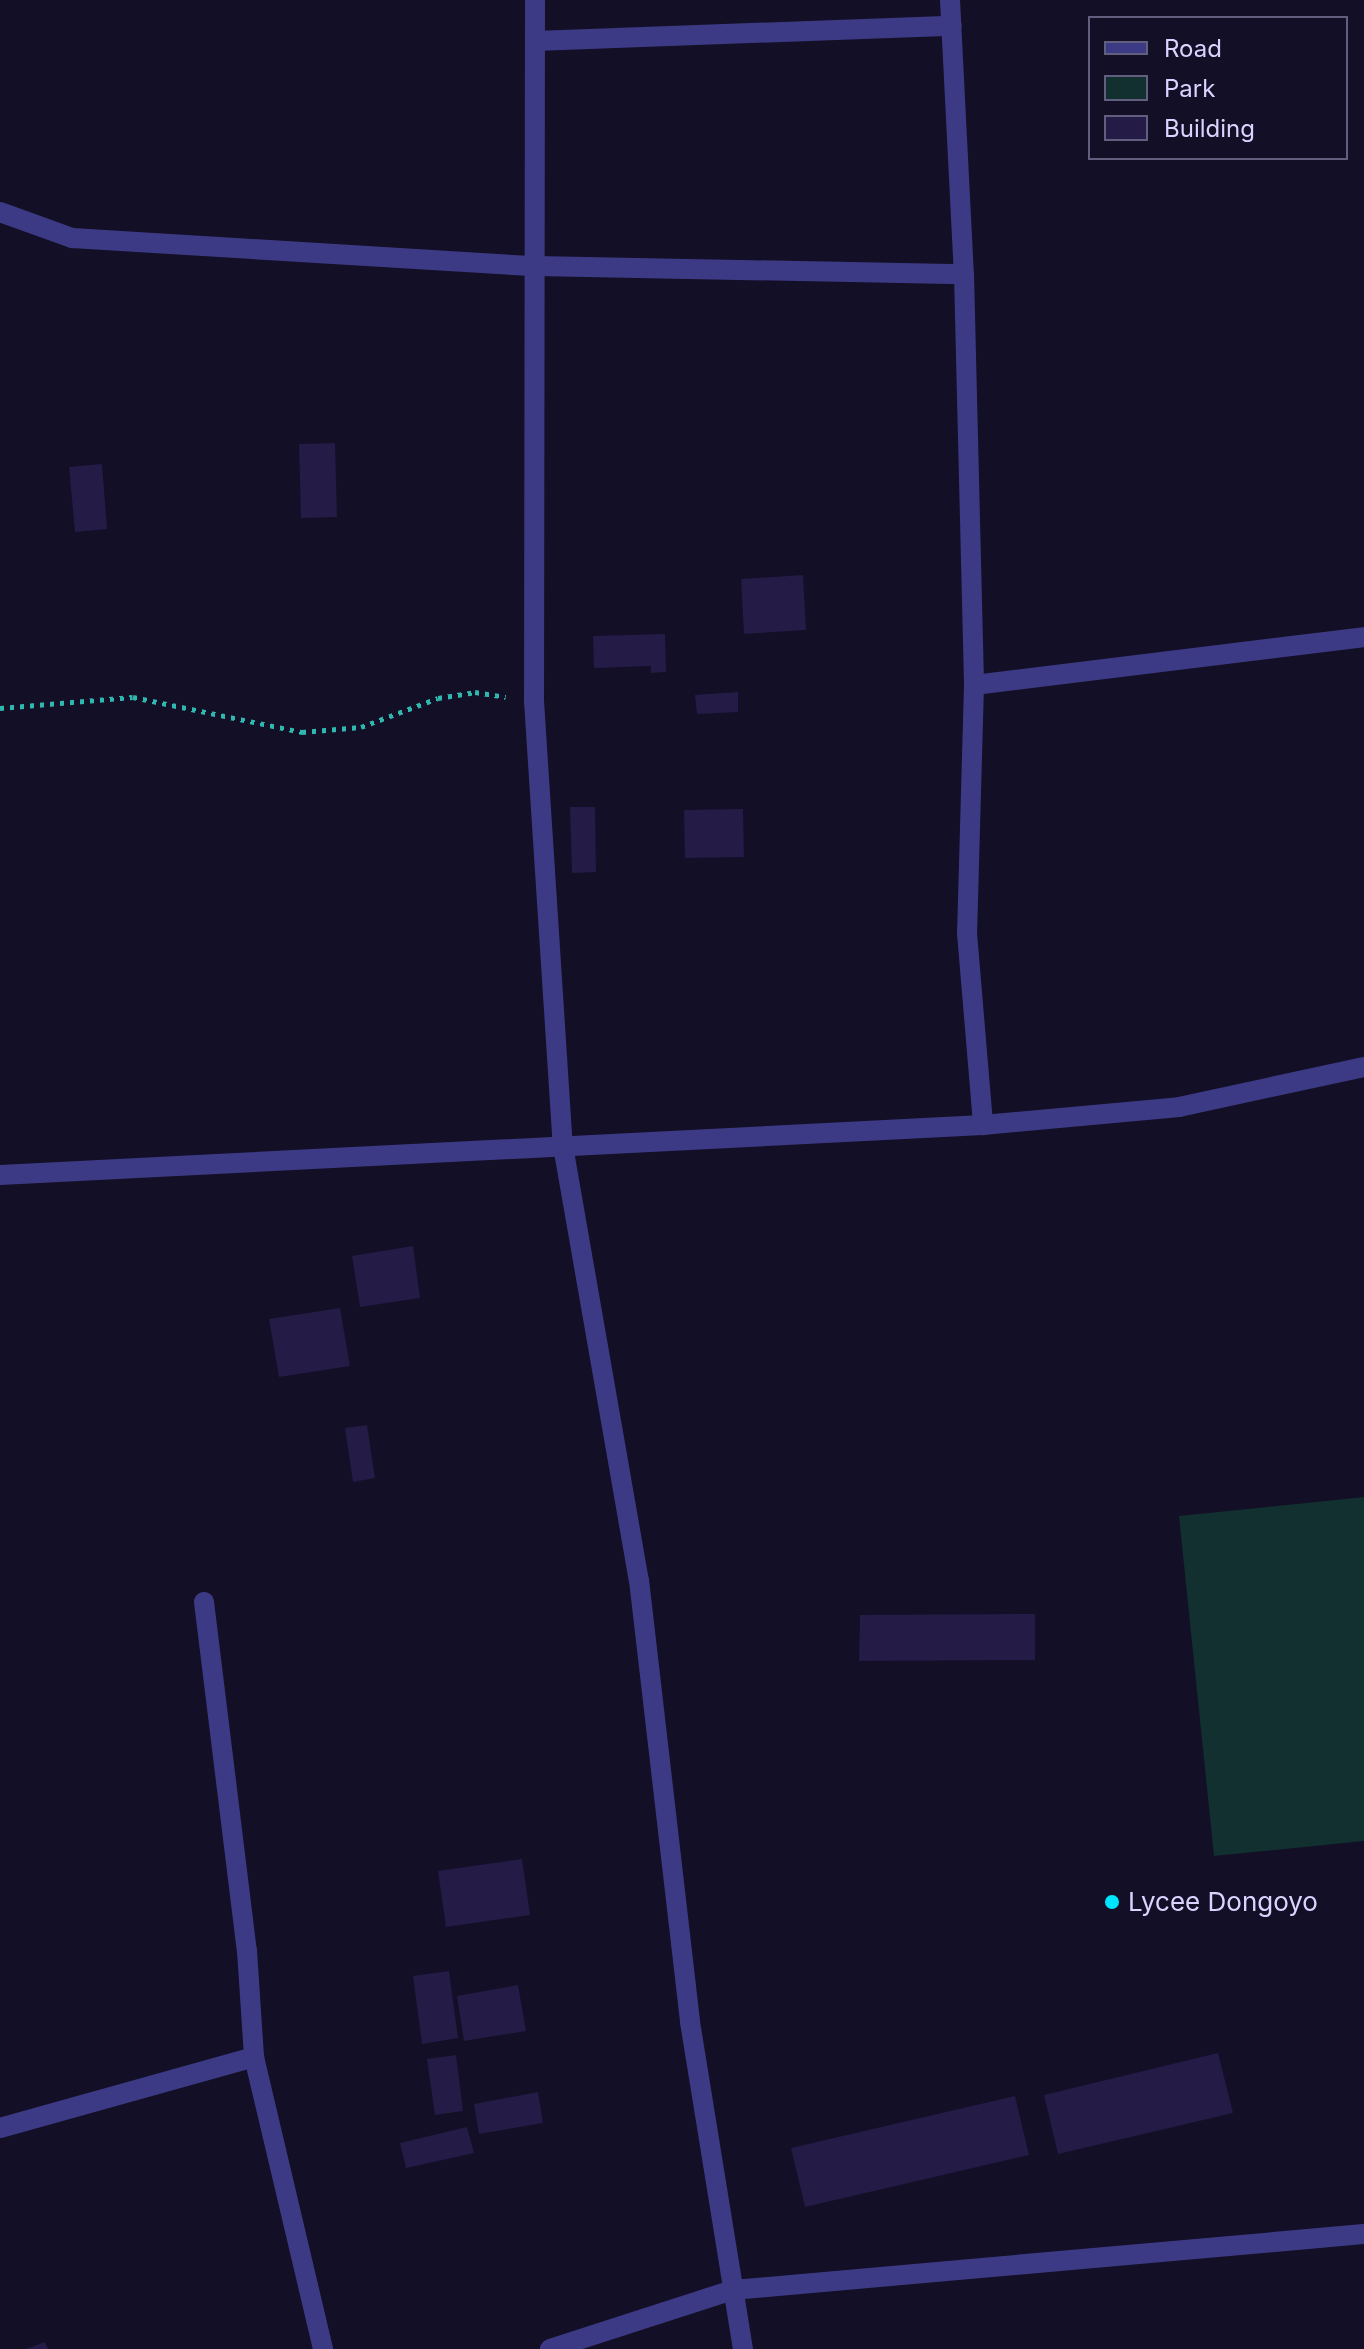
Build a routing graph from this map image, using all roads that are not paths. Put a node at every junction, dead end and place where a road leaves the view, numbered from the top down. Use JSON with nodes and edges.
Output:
{"nodes":[{"id":1,"x":535,"y":0,"type":"edge"},
{"id":2,"x":950,"y":0,"type":"edge"},
{"id":3,"x":952,"y":26,"type":"junction"},
{"id":4,"x":535,"y":41,"type":"junction"},
{"id":5,"x":0,"y":212,"type":"edge"},
{"id":6,"x":535,"y":266,"type":"junction"},
{"id":7,"x":964,"y":274,"type":"junction"},
{"id":8,"x":1364,"y":637,"type":"edge"},
{"id":9,"x":974,"y":685,"type":"junction"},
{"id":10,"x":1364,"y":1067,"type":"edge"},
{"id":11,"x":983,"y":1125,"type":"junction"},
{"id":12,"x":563,"y":1146,"type":"junction"},
{"id":13,"x":0,"y":1175,"type":"edge"},
{"id":14,"x":204,"y":1602,"type":"dead end"},
{"id":15,"x":254,"y":2057,"type":"junction"},
{"id":16,"x":0,"y":2128,"type":"edge"},
{"id":17,"x":1364,"y":2234,"type":"edge"},
{"id":18,"x":733,"y":2290,"type":"junction"},
{"id":19,"x":323,"y":2349,"type":"edge"},
{"id":20,"x":550,"y":2349,"type":"edge"},
{"id":21,"x":743,"y":2349,"type":"edge"}],
"edges":[{"from":1,"to":4,"type":"street"},
{"from":2,"to":3,"type":"street"},
{"from":3,"to":4,"type":"street"},
{"from":3,"to":7,"type":"street"},
{"from":4,"to":6,"type":"street"},
{"from":5,"to":6,"type":"street"},
{"from":6,"to":7,"type":"street"},
{"from":6,"to":12,"type":"street"},
{"from":7,"to":9,"type":"street"},
{"from":8,"to":9,"type":"street"},
{"from":9,"to":11,"type":"street"},
{"from":10,"to":11,"type":"street"},
{"from":11,"to":12,"type":"street"},
{"from":12,"to":13,"type":"street"},
{"from":12,"to":18,"type":"street"},
{"from":14,"to":15,"type":"street"},
{"from":15,"to":16,"type":"street"},
{"from":15,"to":19,"type":"street"},
{"from":17,"to":18,"type":"street"},
{"from":18,"to":20,"type":"street"},
{"from":18,"to":21,"type":"street"}]}
